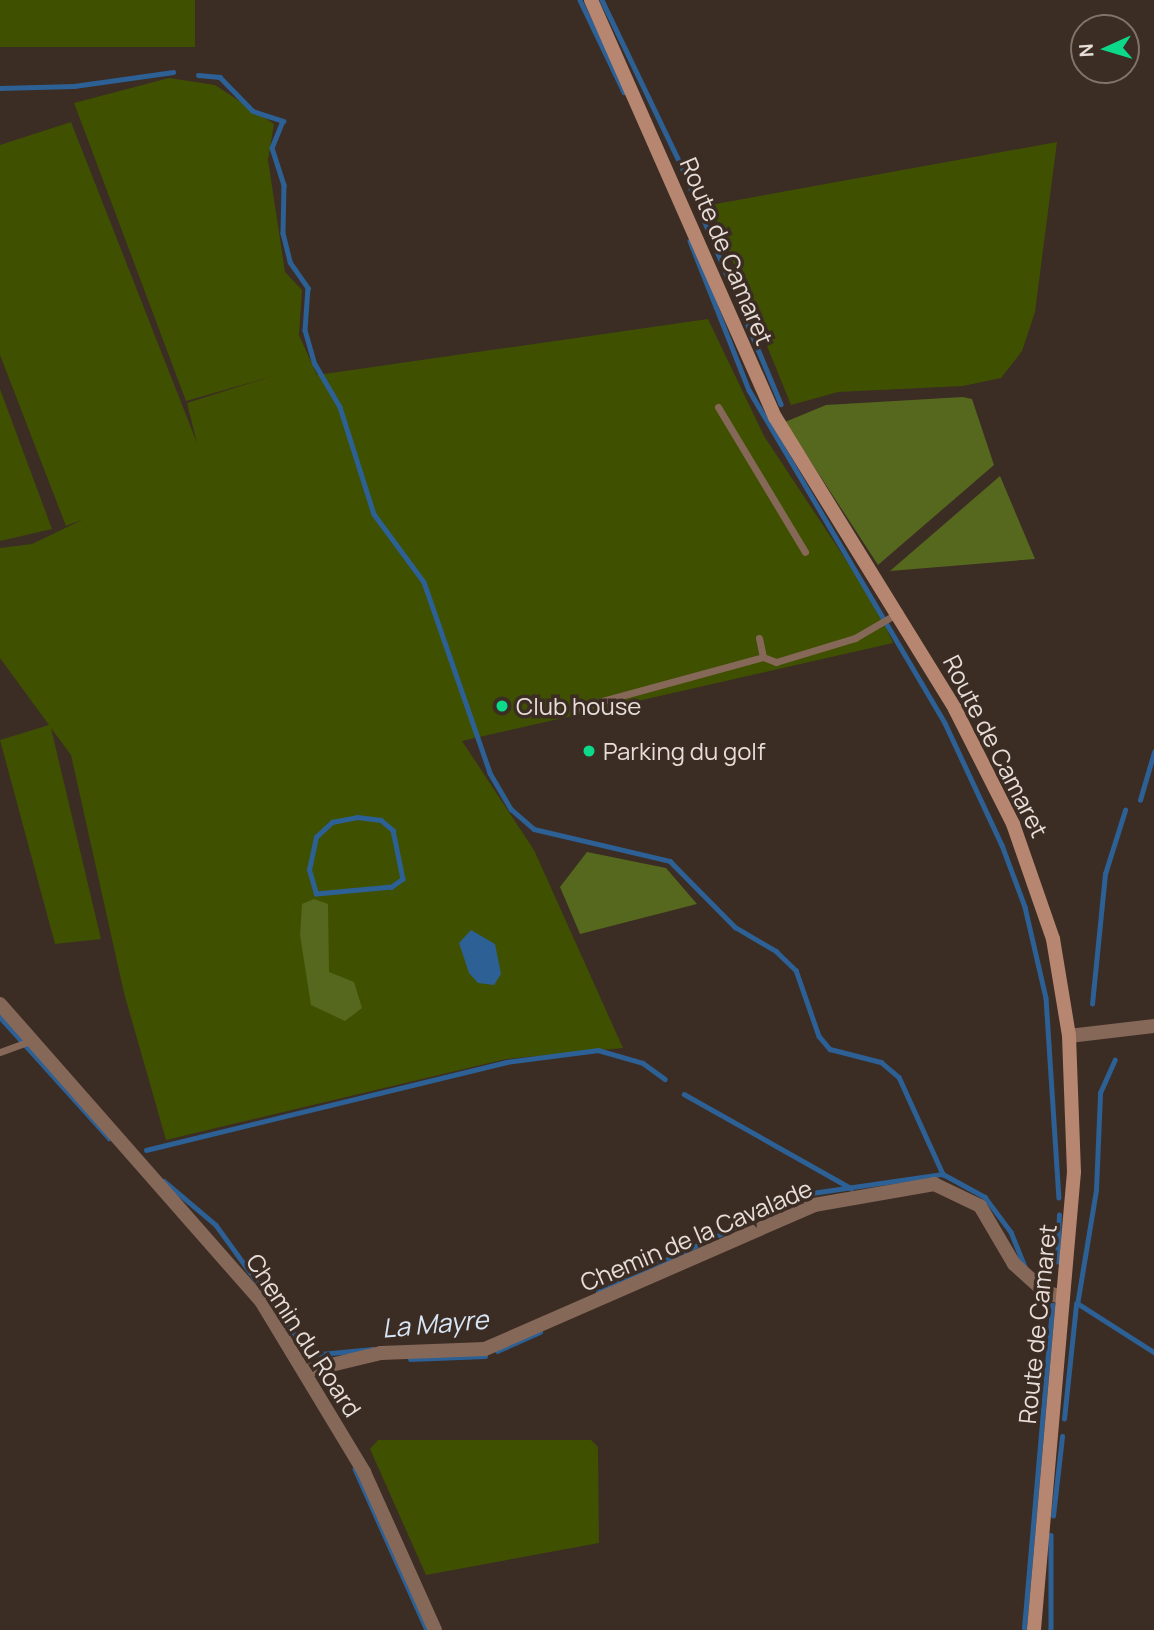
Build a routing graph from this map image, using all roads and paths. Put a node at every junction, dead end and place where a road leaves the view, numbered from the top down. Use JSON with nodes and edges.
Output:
{"nodes":[{"id":1,"x":591,"y":0,"type":"edge"},
{"id":2,"x":718,"y":407,"type":"dead end"},
{"id":3,"x":805,"y":552,"type":"dead end"},
{"id":4,"x":899,"y":613,"type":"junction"},
{"id":5,"x":759,"y":638,"type":"dead end"},
{"id":6,"x":763,"y":657,"type":"junction"},
{"id":7,"x":573,"y":709,"type":"dead end"},
{"id":8,"x":0,"y":1004,"type":"edge"},
{"id":9,"x":1154,"y":1026,"type":"edge"},
{"id":10,"x":1069,"y":1036,"type":"junction"},
{"id":11,"x":30,"y":1041,"type":"junction"},
{"id":12,"x":0,"y":1052,"type":"edge"},
{"id":13,"x":1063,"y":1298,"type":"junction"},
{"id":14,"x":306,"y":1371,"type":"junction"},
{"id":15,"x":435,"y":1630,"type":"edge"},
{"id":16,"x":1034,"y":1630,"type":"edge"}],
"edges":[{"from":1,"to":4,"type":"main road","name":"Route de Camaret"},
{"from":2,"to":3,"type":"lane"},
{"from":4,"to":6,"type":"lane"},
{"from":4,"to":10,"type":"main road","name":"Route de Camaret"},
{"from":5,"to":6,"type":"lane"},
{"from":6,"to":7,"type":"lane"},
{"from":8,"to":11,"type":"street","name":"Chemin du Roard"},
{"from":9,"to":10,"type":"street"},
{"from":10,"to":13,"type":"main road","name":"Route de Camaret"},
{"from":11,"to":12,"type":"lane"},
{"from":11,"to":14,"type":"street","name":"Chemin du Roard"},
{"from":13,"to":14,"type":"street","name":"Chemin de la Cavalade"},
{"from":13,"to":16,"type":"main road","name":"Route de Camaret"},
{"from":14,"to":15,"type":"street","name":"Chemin du Roard"}]}
